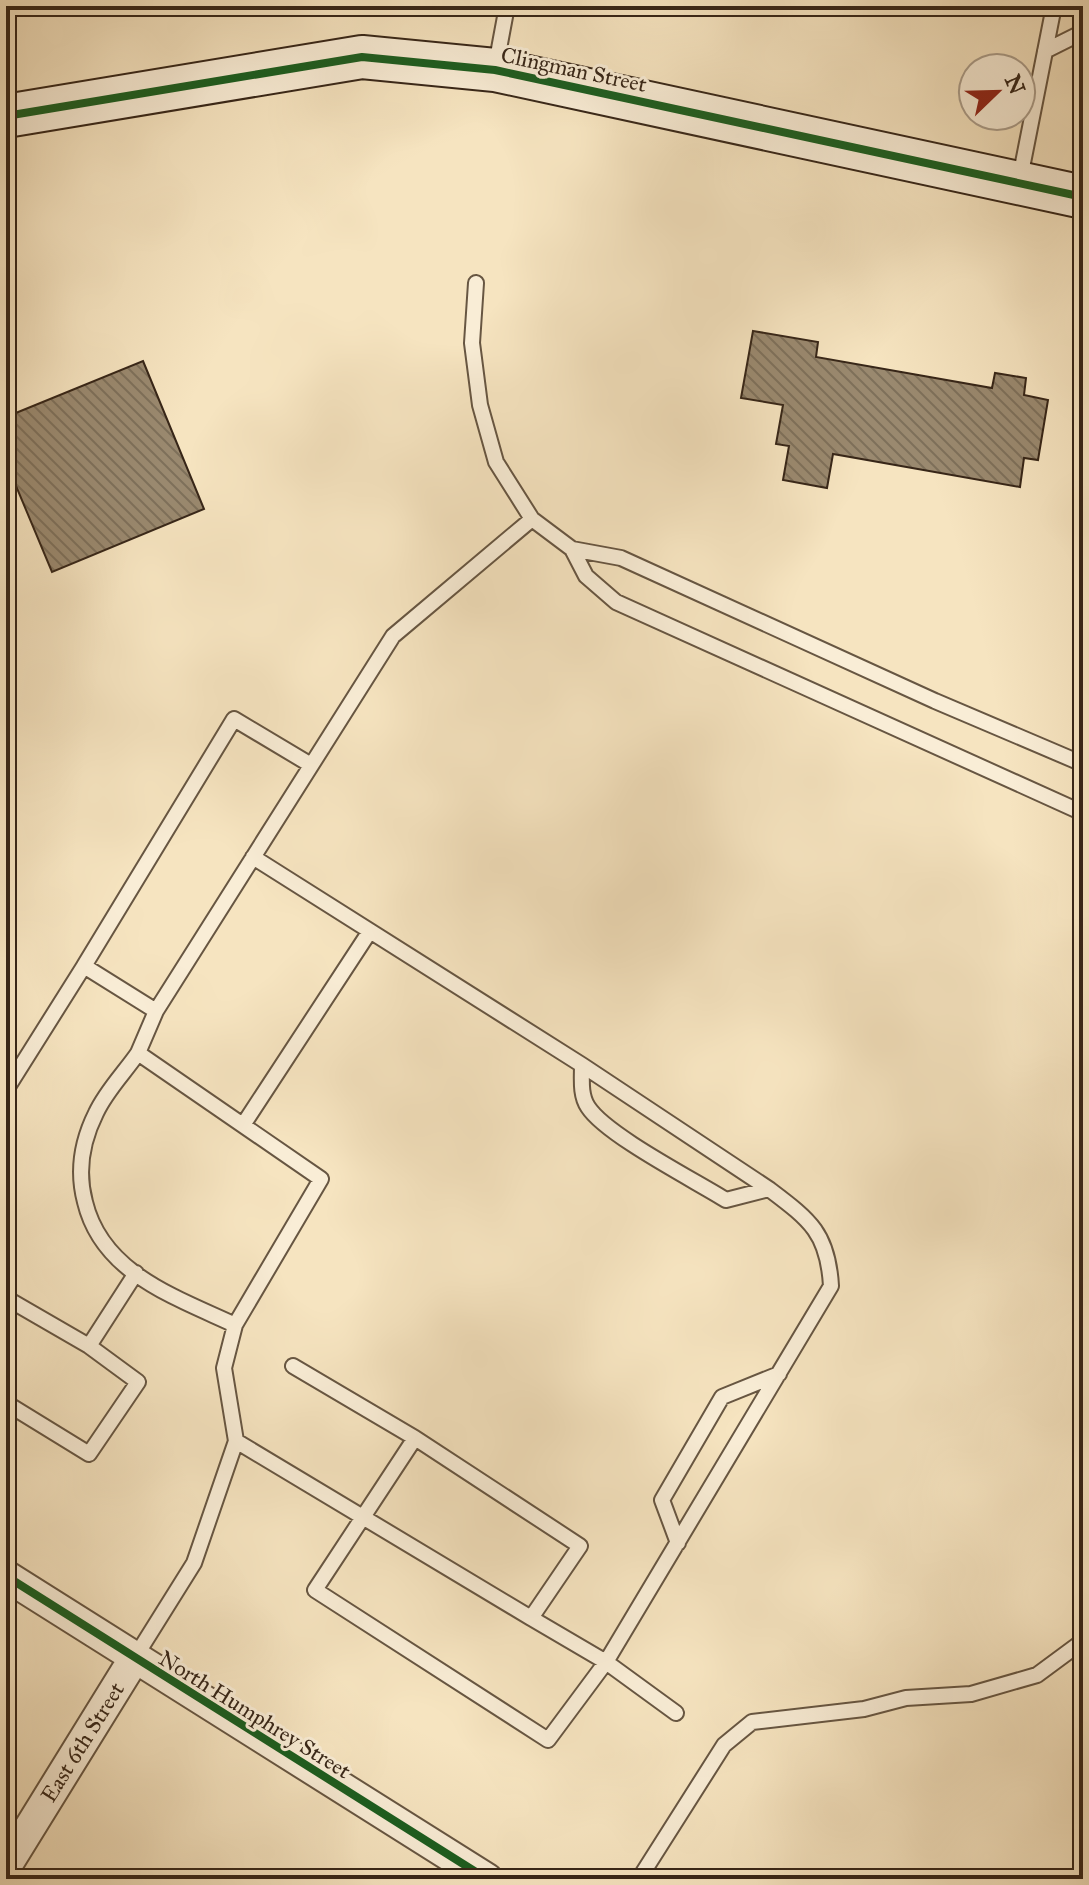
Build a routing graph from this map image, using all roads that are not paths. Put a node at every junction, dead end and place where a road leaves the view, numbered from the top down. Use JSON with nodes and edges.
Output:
{"nodes":[{"id":1,"x":507,"y":6,"type":"edge"},
{"id":2,"x":1054,"y":6,"type":"edge"},
{"id":3,"x":1083,"y":32,"type":"edge"},
{"id":4,"x":1045,"y":51,"type":"junction"},
{"id":5,"x":495,"y":70,"type":"junction"},
{"id":6,"x":6,"y":116,"type":"edge"},
{"id":7,"x":1019,"y":185,"type":"junction"},
{"id":8,"x":1083,"y":197,"type":"edge"},
{"id":9,"x":476,"y":283,"type":"dead end"},
{"id":10,"x":532,"y":519,"type":"junction"},
{"id":11,"x":572,"y":549,"type":"junction"},
{"id":12,"x":1083,"y":764,"type":"edge"},
{"id":13,"x":311,"y":765,"type":"junction"},
{"id":14,"x":1083,"y":813,"type":"edge"},
{"id":15,"x":253,"y":857,"type":"junction"},
{"id":16,"x":370,"y":931,"type":"junction"},
{"id":17,"x":84,"y":966,"type":"junction"},
{"id":18,"x":156,"y":1011,"type":"junction"},
{"id":19,"x":138,"y":1053,"type":"junction"},
{"id":20,"x":582,"y":1065,"type":"junction"},
{"id":21,"x":6,"y":1090,"type":"edge"},
{"id":22,"x":243,"y":1125,"type":"junction"},
{"id":23,"x":769,"y":1189,"type":"junction"},
{"id":24,"x":136,"y":1273,"type":"junction"},
{"id":25,"x":6,"y":1298,"type":"edge"},
{"id":26,"x":235,"y":1325,"type":"junction"},
{"id":27,"x":89,"y":1346,"type":"junction"},
{"id":28,"x":293,"y":1366,"type":"dead end"},
{"id":29,"x":779,"y":1374,"type":"junction"},
{"id":30,"x":6,"y":1403,"type":"edge"},
{"id":31,"x":415,"y":1438,"type":"junction"},
{"id":32,"x":236,"y":1441,"type":"junction"},
{"id":33,"x":364,"y":1516,"type":"junction"},
{"id":34,"x":678,"y":1543,"type":"junction"},
{"id":35,"x":6,"y":1576,"type":"edge"},
{"id":36,"x":531,"y":1618,"type":"junction"},
{"id":37,"x":1083,"y":1641,"type":"edge"},
{"id":38,"x":134,"y":1659,"type":"junction"},
{"id":39,"x":606,"y":1662,"type":"junction"},
{"id":40,"x":676,"y":1713,"type":"dead end"},
{"id":41,"x":6,"y":1866,"type":"edge"},
{"id":42,"x":487,"y":1879,"type":"edge"},
{"id":43,"x":639,"y":1879,"type":"edge"}],
"edges":[{"from":1,"to":5,"type":"lane"},
{"from":2,"to":4,"type":"lane"},
{"from":3,"to":4,"type":"lane"},
{"from":4,"to":7,"type":"lane"},
{"from":5,"to":6,"type":"street","name":"Clingman Street"},
{"from":5,"to":7,"type":"street","name":"Clingman Street"},
{"from":7,"to":8,"type":"street","name":"Clingman Street"},
{"from":9,"to":10,"type":"lane"},
{"from":10,"to":11,"type":"lane"},
{"from":10,"to":13,"type":"lane"},
{"from":11,"to":12,"type":"lane"},
{"from":11,"to":14,"type":"lane"},
{"from":13,"to":15,"type":"lane"},
{"from":13,"to":17,"type":"lane"},
{"from":15,"to":16,"type":"lane"},
{"from":15,"to":18,"type":"lane"},
{"from":16,"to":20,"type":"lane"},
{"from":16,"to":22,"type":"lane"},
{"from":17,"to":18,"type":"lane"},
{"from":17,"to":21,"type":"lane"},
{"from":18,"to":19,"type":"lane"},
{"from":19,"to":22,"type":"lane"},
{"from":19,"to":24,"type":"lane"},
{"from":20,"to":23,"type":"lane"},
{"from":20,"to":23,"type":"lane"},
{"from":22,"to":26,"type":"lane"},
{"from":23,"to":29,"type":"lane"},
{"from":24,"to":26,"type":"lane"},
{"from":24,"to":27,"type":"lane"},
{"from":25,"to":27,"type":"lane"},
{"from":26,"to":32,"type":"lane"},
{"from":27,"to":30,"type":"lane"},
{"from":28,"to":31,"type":"lane"},
{"from":29,"to":34,"type":"lane"},
{"from":29,"to":34,"type":"lane"},
{"from":31,"to":33,"type":"lane"},
{"from":31,"to":36,"type":"lane"},
{"from":32,"to":33,"type":"lane"},
{"from":32,"to":38,"type":"lane"},
{"from":33,"to":36,"type":"lane"},
{"from":33,"to":39,"type":"lane"},
{"from":34,"to":39,"type":"lane"},
{"from":35,"to":38,"type":"street","name":"North Humphrey Street"},
{"from":36,"to":39,"type":"lane"},
{"from":37,"to":43,"type":"lane"},
{"from":38,"to":41,"type":"street","name":"East 6th Street"},
{"from":38,"to":42,"type":"street","name":"North Humphrey Street"},
{"from":39,"to":40,"type":"lane"}]}
